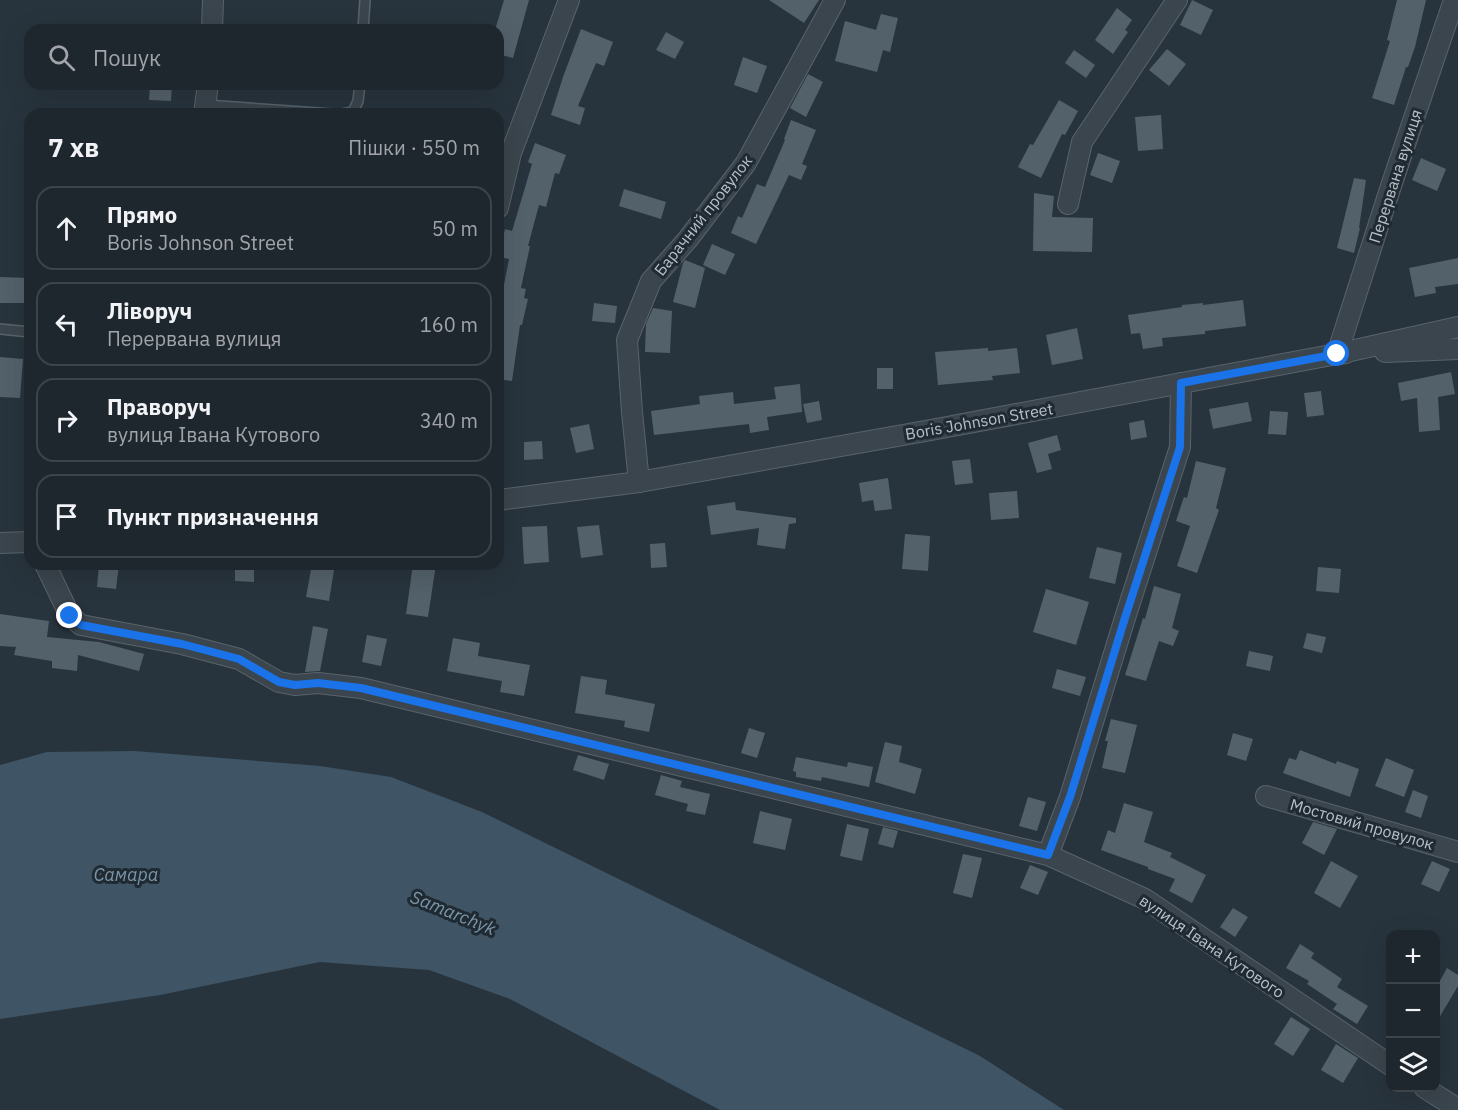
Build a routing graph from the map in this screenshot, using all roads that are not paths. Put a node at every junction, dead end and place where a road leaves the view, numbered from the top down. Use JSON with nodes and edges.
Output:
{"nodes":[{"id":1,"x":213,"y":0,"type":"edge"},
{"id":2,"x":365,"y":0,"type":"edge"},
{"id":3,"x":569,"y":0,"type":"edge"},
{"id":4,"x":835,"y":0,"type":"edge"},
{"id":5,"x":1177,"y":0,"type":"edge"},
{"id":6,"x":1454,"y":0,"type":"edge"},
{"id":7,"x":212,"y":24,"type":"edge"},
{"id":8,"x":363,"y":24,"type":"edge"},
{"id":9,"x":207,"y":90,"type":"edge"},
{"id":10,"x":359,"y":90,"type":"edge"},
{"id":11,"x":205,"y":108,"type":"edge"},
{"id":12,"x":355,"y":108,"type":"edge"},
{"id":13,"x":504,"y":183,"type":"edge"},
{"id":14,"x":1068,"y":204,"type":"dead end"},
{"id":15,"x":1458,"y":327,"type":"edge"},
{"id":16,"x":0,"y":329,"type":"edge"},
{"id":17,"x":24,"y":331,"type":"edge"},
{"id":18,"x":1458,"y":349,"type":"edge"},
{"id":19,"x":1337,"y":354,"type":"junction"},
{"id":20,"x":1181,"y":383,"type":"junction"},
{"id":21,"x":639,"y":482,"type":"junction"},
{"id":22,"x":504,"y":499,"type":"edge"},
{"id":23,"x":0,"y":543,"type":"edge"},
{"id":24,"x":24,"y":543,"type":"edge"},
{"id":25,"x":48,"y":570,"type":"edge"},
{"id":26,"x":1266,"y":796,"type":"dead end"},
{"id":27,"x":1458,"y":852,"type":"edge"},
{"id":28,"x":1048,"y":855,"type":"junction"},
{"id":29,"x":1386,"y":1062,"type":"edge"},
{"id":30,"x":1431,"y":1092,"type":"edge"},
{"id":31,"x":1458,"y":1109,"type":"edge"}],
"edges":[{"from":1,"to":7,"type":"street"},
{"from":2,"to":8,"type":"lane"},
{"from":3,"to":13,"type":"street"},
{"from":4,"to":21,"type":"street","name":"Барачний провулок"},
{"from":5,"to":14,"type":"street"},
{"from":6,"to":19,"type":"street","name":"Перервана вулиця"},
{"from":9,"to":11,"type":"street"},
{"from":10,"to":12,"type":"lane"},
{"from":15,"to":19,"type":"street","name":"Boris Johnson Street"},
{"from":16,"to":17,"type":"lane"},
{"from":18,"to":19,"type":"street"},
{"from":19,"to":20,"type":"street","name":"Boris Johnson Street"},
{"from":20,"to":21,"type":"street","name":"Boris Johnson Street"},
{"from":20,"to":28,"type":"street"},
{"from":21,"to":22,"type":"street","name":"Boris Johnson Street"},
{"from":23,"to":24,"type":"street"},
{"from":25,"to":28,"type":"street","name":"вулиця Івана Кутового"},
{"from":26,"to":27,"type":"street","name":"Мостовий провулок"},
{"from":28,"to":29,"type":"street","name":"вулиця Івана Кутового"},
{"from":30,"to":31,"type":"street"}]}
